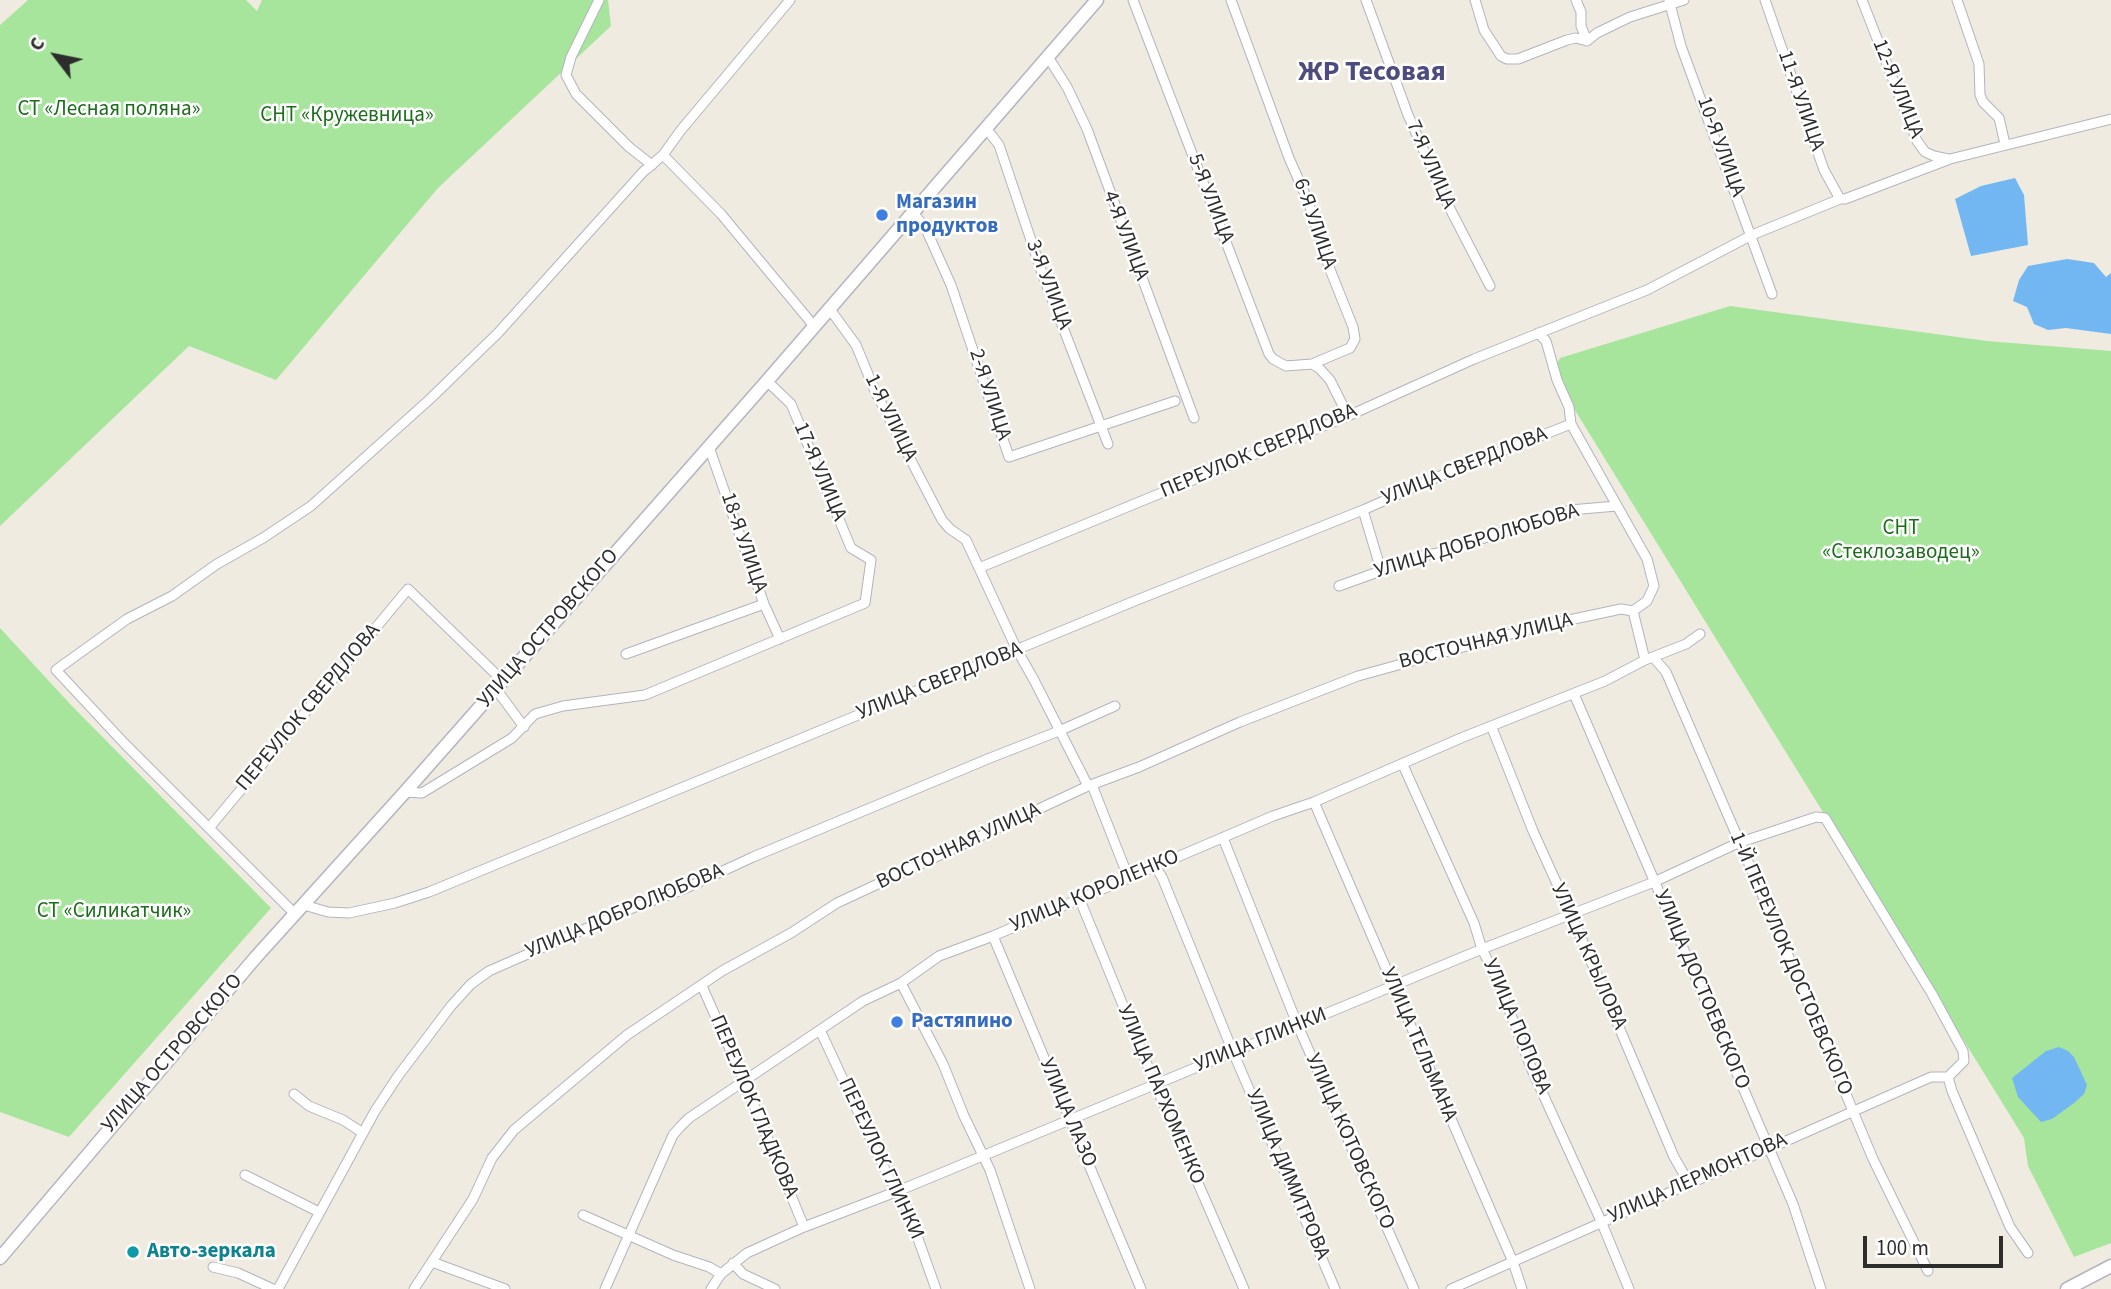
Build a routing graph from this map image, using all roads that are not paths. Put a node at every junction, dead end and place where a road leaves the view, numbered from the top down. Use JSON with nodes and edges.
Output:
{"nodes":[{"id":1,"x":599,"y":0,"type":"edge"},
{"id":2,"x":790,"y":0,"type":"edge"},
{"id":3,"x":1097,"y":0,"type":"edge"},
{"id":4,"x":1133,"y":0,"type":"edge"},
{"id":5,"x":1231,"y":0,"type":"edge"},
{"id":6,"x":1366,"y":0,"type":"edge"},
{"id":7,"x":1475,"y":0,"type":"edge"},
{"id":8,"x":1576,"y":0,"type":"edge"},
{"id":9,"x":1684,"y":0,"type":"edge"},
{"id":10,"x":1765,"y":0,"type":"edge"},
{"id":11,"x":1862,"y":0,"type":"edge"},
{"id":12,"x":1957,"y":0,"type":"edge"},
{"id":13,"x":1670,"y":3,"type":"edge"},
{"id":14,"x":1587,"y":41,"type":"junction"},
{"id":15,"x":1048,"y":57,"type":"junction"},
{"id":16,"x":2111,"y":119,"type":"edge"},
{"id":17,"x":986,"y":128,"type":"junction"},
{"id":18,"x":2005,"y":144,"type":"junction"},
{"id":19,"x":663,"y":155,"type":"junction"},
{"id":20,"x":1950,"y":159,"type":"junction"},
{"id":21,"x":652,"y":165,"type":"junction"},
{"id":22,"x":1840,"y":199,"type":"junction"},
{"id":23,"x":913,"y":213,"type":"junction"},
{"id":24,"x":1752,"y":235,"type":"junction"},
{"id":25,"x":1490,"y":286,"type":"dead end"},
{"id":26,"x":1772,"y":294,"type":"dead end"},
{"id":27,"x":829,"y":308,"type":"junction"},
{"id":28,"x":814,"y":326,"type":"junction"},
{"id":29,"x":1538,"y":333,"type":"junction"},
{"id":30,"x":1312,"y":364,"type":"junction"},
{"id":31,"x":767,"y":381,"type":"junction"},
{"id":32,"x":1175,"y":401,"type":"dead end"},
{"id":33,"x":1348,"y":416,"type":"junction"},
{"id":34,"x":1194,"y":418,"type":"dead end"},
{"id":35,"x":1571,"y":424,"type":"junction"},
{"id":36,"x":1101,"y":426,"type":"junction"},
{"id":37,"x":1108,"y":444,"type":"dead end"},
{"id":38,"x":709,"y":447,"type":"junction"},
{"id":39,"x":1617,"y":506,"type":"junction"},
{"id":40,"x":1363,"y":510,"type":"junction"},
{"id":41,"x":979,"y":568,"type":"junction"},
{"id":42,"x":1381,"y":570,"type":"junction"},
{"id":43,"x":1339,"y":586,"type":"dead end"},
{"id":44,"x":764,"y":604,"type":"junction"},
{"id":45,"x":1633,"y":611,"type":"junction"},
{"id":46,"x":1700,"y":634,"type":"dead end"},
{"id":47,"x":780,"y":639,"type":"junction"},
{"id":48,"x":1017,"y":650,"type":"junction"},
{"id":49,"x":626,"y":654,"type":"dead end"},
{"id":50,"x":1649,"y":658,"type":"junction"},
{"id":51,"x":499,"y":685,"type":"junction"},
{"id":52,"x":1574,"y":694,"type":"junction"},
{"id":53,"x":1115,"y":706,"type":"dead end"},
{"id":54,"x":524,"y":727,"type":"junction"},
{"id":55,"x":1492,"y":728,"type":"junction"},
{"id":56,"x":1059,"y":731,"type":"junction"},
{"id":57,"x":1403,"y":765,"type":"junction"},
{"id":58,"x":1090,"y":785,"type":"junction"},
{"id":59,"x":405,"y":792,"type":"junction"},
{"id":60,"x":1314,"y":802,"type":"junction"},
{"id":61,"x":209,"y":828,"type":"junction"},
{"id":62,"x":1223,"y":838,"type":"junction"},
{"id":63,"x":1738,"y":843,"type":"junction"},
{"id":64,"x":1156,"y":868,"type":"junction"},
{"id":65,"x":1129,"y":879,"type":"junction"},
{"id":66,"x":1654,"y":882,"type":"junction"},
{"id":67,"x":1080,"y":900,"type":"junction"},
{"id":68,"x":300,"y":910,"type":"junction"},
{"id":69,"x":1570,"y":915,"type":"junction"},
{"id":70,"x":993,"y":936,"type":"junction"},
{"id":71,"x":1482,"y":949,"type":"junction"},
{"id":72,"x":901,"y":983,"type":"junction"},
{"id":73,"x":702,"y":986,"type":"junction"},
{"id":74,"x":1393,"y":987,"type":"junction"},
{"id":75,"x":1298,"y":1026,"type":"junction"},
{"id":76,"x":820,"y":1030,"type":"junction"},
{"id":77,"x":1233,"y":1052,"type":"junction"},
{"id":78,"x":1948,"y":1077,"type":"junction"},
{"id":79,"x":744,"y":1081,"type":"junction"},
{"id":80,"x":1155,"y":1084,"type":"junction"},
{"id":81,"x":294,"y":1094,"type":"dead end"},
{"id":82,"x":1853,"y":1111,"type":"junction"},
{"id":83,"x":1069,"y":1119,"type":"junction"},
{"id":84,"x":363,"y":1133,"type":"junction"},
{"id":85,"x":1769,"y":1148,"type":"junction"},
{"id":86,"x":981,"y":1155,"type":"junction"},
{"id":87,"x":245,"y":1175,"type":"dead end"},
{"id":88,"x":1689,"y":1183,"type":"junction"},
{"id":89,"x":898,"y":1191,"type":"junction"},
{"id":90,"x":319,"y":1212,"type":"junction"},
{"id":91,"x":583,"y":1215,"type":"dead end"},
{"id":92,"x":1601,"y":1221,"type":"junction"},
{"id":93,"x":804,"y":1227,"type":"junction"},
{"id":94,"x":629,"y":1235,"type":"junction"},
{"id":95,"x":2028,"y":1253,"type":"dead end"},
{"id":96,"x":0,"y":1258,"type":"edge"},
{"id":97,"x":432,"y":1262,"type":"junction"},
{"id":98,"x":1513,"y":1262,"type":"junction"},
{"id":99,"x":733,"y":1263,"type":"junction"},
{"id":100,"x":2111,"y":1266,"type":"edge"},
{"id":101,"x":213,"y":1267,"type":"dead end"},
{"id":102,"x":1928,"y":1271,"type":"dead end"},
{"id":103,"x":721,"y":1274,"type":"junction"},
{"id":104,"x":2073,"y":1288,"type":"edge"},
{"id":105,"x":275,"y":1289,"type":"edge"},
{"id":106,"x":414,"y":1289,"type":"edge"},
{"id":107,"x":505,"y":1289,"type":"edge"},
{"id":108,"x":605,"y":1289,"type":"edge"},
{"id":109,"x":711,"y":1289,"type":"edge"},
{"id":110,"x":775,"y":1289,"type":"edge"},
{"id":111,"x":936,"y":1289,"type":"edge"},
{"id":112,"x":1030,"y":1289,"type":"edge"},
{"id":113,"x":1141,"y":1289,"type":"edge"},
{"id":114,"x":1244,"y":1289,"type":"edge"},
{"id":115,"x":1335,"y":1289,"type":"edge"},
{"id":116,"x":1414,"y":1289,"type":"edge"},
{"id":117,"x":1451,"y":1289,"type":"edge"},
{"id":118,"x":1522,"y":1289,"type":"edge"},
{"id":119,"x":1629,"y":1289,"type":"edge"},
{"id":120,"x":1821,"y":1289,"type":"edge"}],
"edges":[{"from":1,"to":21,"type":"street"},
{"from":2,"to":19,"type":"street"},
{"from":3,"to":15,"type":"street","name":"УЛИЦА ОСТРОВСКОГО"},
{"from":4,"to":30,"type":"street","name":"5-Я УЛИЦА"},
{"from":5,"to":30,"type":"street","name":"6-Я УЛИЦА"},
{"from":6,"to":25,"type":"street","name":"7-Я УЛИЦА"},
{"from":7,"to":14,"type":"street"},
{"from":8,"to":14,"type":"street"},
{"from":9,"to":13,"type":"street"},
{"from":10,"to":22,"type":"street","name":"11-Я УЛИЦА"},
{"from":11,"to":20,"type":"street","name":"12-Я УЛИЦА"},
{"from":12,"to":18,"type":"street"},
{"from":13,"to":14,"type":"street"},
{"from":13,"to":24,"type":"street","name":"10-Я УЛИЦА"},
{"from":15,"to":17,"type":"street","name":"УЛИЦА ОСТРОВСКОГО"},
{"from":15,"to":34,"type":"street","name":"4-Я УЛИЦА"},
{"from":16,"to":18,"type":"street","name":"ПЕРЕУЛОК СВЕРДЛОВА"},
{"from":17,"to":23,"type":"street","name":"УЛИЦА ОСТРОВСКОГО"},
{"from":17,"to":36,"type":"street","name":"3-Я УЛИЦА"},
{"from":18,"to":20,"type":"street","name":"ПЕРЕУЛОК СВЕРДЛОВА"},
{"from":19,"to":21,"type":"street"},
{"from":19,"to":28,"type":"street"},
{"from":20,"to":22,"type":"street","name":"ПЕРЕУЛОК СВЕРДЛОВА"},
{"from":21,"to":61,"type":"street"},
{"from":22,"to":24,"type":"street","name":"ПЕРЕУЛОК СВЕРДЛОВА"},
{"from":23,"to":27,"type":"street","name":"УЛИЦА ОСТРОВСКОГО"},
{"from":23,"to":36,"type":"street","name":"2-Я УЛИЦА"},
{"from":24,"to":26,"type":"street","name":"10-Я УЛИЦА"},
{"from":24,"to":29,"type":"street","name":"ПЕРЕУЛОК СВЕРДЛОВА"},
{"from":27,"to":28,"type":"street","name":"УЛИЦА ОСТРОВСКОГО"},
{"from":27,"to":41,"type":"street","name":"1-Я УЛИЦА"},
{"from":28,"to":31,"type":"street","name":"УЛИЦА ОСТРОВСКОГО"},
{"from":29,"to":33,"type":"street","name":"ПЕРЕУЛОК СВЕРДЛОВА"},
{"from":29,"to":35,"type":"street"},
{"from":30,"to":33,"type":"street"},
{"from":31,"to":38,"type":"street","name":"УЛИЦА ОСТРОВСКОГО"},
{"from":31,"to":47,"type":"street","name":"17-Я УЛИЦА"},
{"from":32,"to":36,"type":"street","name":"2-Я УЛИЦА"},
{"from":33,"to":41,"type":"street","name":"ПЕРЕУЛОК СВЕРДЛОВА"},
{"from":35,"to":39,"type":"street"},
{"from":35,"to":40,"type":"street","name":"УЛИЦА СВЕРДЛОВА"},
{"from":36,"to":37,"type":"street","name":"3-Я УЛИЦА"},
{"from":38,"to":44,"type":"street","name":"18-Я УЛИЦА"},
{"from":38,"to":51,"type":"street","name":"УЛИЦА ОСТРОВСКОГО"},
{"from":39,"to":42,"type":"street","name":"УЛИЦА ДОБРОЛЮБОВА"},
{"from":39,"to":45,"type":"street"},
{"from":40,"to":42,"type":"street"},
{"from":40,"to":48,"type":"street","name":"УЛИЦА СВЕРДЛОВА"},
{"from":41,"to":48,"type":"street","name":"1-Я УЛИЦА"},
{"from":42,"to":43,"type":"street","name":"УЛИЦА ДОБРОЛЮБОВА"},
{"from":44,"to":47,"type":"street","name":"18-Я УЛИЦА"},
{"from":44,"to":49,"type":"street"},
{"from":45,"to":50,"type":"street","name":"1-Й ПЕРЕУЛОК ДОСТОЕВСКОГО"},
{"from":45,"to":58,"type":"street","name":"ВОСТОЧНАЯ УЛИЦА"},
{"from":46,"to":50,"type":"street","name":"УЛИЦА КОРОЛЕНКО"},
{"from":47,"to":54,"type":"street"},
{"from":48,"to":56,"type":"street","name":"1-Я УЛИЦА"},
{"from":48,"to":68,"type":"street","name":"УЛИЦА СВЕРДЛОВА"},
{"from":50,"to":52,"type":"street","name":"УЛИЦА КОРОЛЕНКО"},
{"from":50,"to":63,"type":"street","name":"1-Й ПЕРЕУЛОК ДОСТОЕВСКОГО"},
{"from":51,"to":54,"type":"street"},
{"from":51,"to":59,"type":"street","name":"УЛИЦА ОСТРОВСКОГО"},
{"from":51,"to":61,"type":"street","name":"ПЕРЕУЛОК СВЕРДЛОВА"},
{"from":52,"to":55,"type":"street","name":"УЛИЦА КОРОЛЕНКО"},
{"from":52,"to":66,"type":"street","name":"УЛИЦА ДОСТОЕВСКОГО"},
{"from":53,"to":56,"type":"street","name":"УЛИЦА ДОБРОЛЮБОВА"},
{"from":54,"to":59,"type":"street"},
{"from":55,"to":57,"type":"street","name":"УЛИЦА КОРОЛЕНКО"},
{"from":55,"to":69,"type":"street","name":"УЛИЦА КРЫЛОВА"},
{"from":56,"to":58,"type":"street","name":"1-Я УЛИЦА"},
{"from":56,"to":84,"type":"street","name":"УЛИЦА ДОБРОЛЮБОВА"},
{"from":57,"to":60,"type":"street","name":"УЛИЦА КОРОЛЕНКО"},
{"from":57,"to":71,"type":"street","name":"УЛИЦА ПОПОВА"},
{"from":58,"to":65,"type":"street","name":"1-Я УЛИЦА"},
{"from":58,"to":73,"type":"street","name":"ВОСТОЧНАЯ УЛИЦА"},
{"from":59,"to":68,"type":"street","name":"УЛИЦА ОСТРОВСКОГО"},
{"from":60,"to":62,"type":"street","name":"УЛИЦА КОРОЛЕНКО"},
{"from":60,"to":74,"type":"street","name":"УЛИЦА ТЕЛЬМАНА"},
{"from":61,"to":68,"type":"street"},
{"from":62,"to":64,"type":"street","name":"УЛИЦА КОРОЛЕНКО"},
{"from":62,"to":75,"type":"street","name":"УЛИЦА КОТОВСКОГО"},
{"from":63,"to":66,"type":"street","name":"УЛИЦА ГЛИНКИ"},
{"from":63,"to":78,"type":"street","name":"УЛИЦА ГЛИНКИ"},
{"from":63,"to":82,"type":"street","name":"1-Й ПЕРЕУЛОК ДОСТОЕВСКОГО"},
{"from":64,"to":65,"type":"street","name":"УЛИЦА КОРОЛЕНКО"},
{"from":64,"to":77,"type":"street","name":"УЛИЦА ДИМИТРОВА"},
{"from":65,"to":67,"type":"street","name":"УЛИЦА КОРОЛЕНКО"},
{"from":66,"to":69,"type":"street","name":"УЛИЦА ГЛИНКИ"},
{"from":66,"to":85,"type":"street","name":"УЛИЦА ДОСТОЕВСКОГО"},
{"from":67,"to":70,"type":"street","name":"УЛИЦА КОРОЛЕНКО"},
{"from":67,"to":80,"type":"street","name":"УЛИЦА ПАРХОМЕНКО"},
{"from":68,"to":96,"type":"street","name":"УЛИЦА ОСТРОВСКОГО"},
{"from":69,"to":71,"type":"street","name":"УЛИЦА ГЛИНКИ"},
{"from":69,"to":88,"type":"street","name":"УЛИЦА КРЫЛОВА"},
{"from":70,"to":72,"type":"street","name":"УЛИЦА КОРОЛЕНКО"},
{"from":70,"to":83,"type":"street","name":"УЛИЦА ЛАЗО"},
{"from":71,"to":74,"type":"street","name":"УЛИЦА ГЛИНКИ"},
{"from":71,"to":92,"type":"street","name":"УЛИЦА ПОПОВА"},
{"from":72,"to":76,"type":"street","name":"УЛИЦА КОРОЛЕНКО"},
{"from":72,"to":86,"type":"street"},
{"from":73,"to":79,"type":"street","name":"ПЕРЕУЛОК ГЛАДКОВА"},
{"from":73,"to":97,"type":"street","name":"ВОСТОЧНАЯ УЛИЦА"},
{"from":74,"to":75,"type":"street","name":"УЛИЦА ГЛИНКИ"},
{"from":74,"to":98,"type":"street","name":"УЛИЦА ТЕЛЬМАНА"},
{"from":75,"to":77,"type":"street","name":"УЛИЦА ГЛИНКИ"},
{"from":75,"to":116,"type":"street","name":"УЛИЦА КОТОВСКОГО"},
{"from":76,"to":79,"type":"street","name":"УЛИЦА КОРОЛЕНКО"},
{"from":76,"to":89,"type":"street","name":"ПЕРЕУЛОК ГЛИНКИ"},
{"from":77,"to":80,"type":"street","name":"УЛИЦА ГЛИНКИ"},
{"from":77,"to":115,"type":"street","name":"УЛИЦА ДИМИТРОВА"},
{"from":78,"to":82,"type":"street","name":"УЛИЦА ЛЕРМОНТОВА"},
{"from":78,"to":95,"type":"street"},
{"from":79,"to":93,"type":"street","name":"ПЕРЕУЛОК ГЛАДКОВА"},
{"from":79,"to":94,"type":"street","name":"УЛИЦА КОРОЛЕНКО"},
{"from":80,"to":83,"type":"street","name":"УЛИЦА ГЛИНКИ"},
{"from":80,"to":114,"type":"street","name":"УЛИЦА ПАРХОМЕНКО"},
{"from":81,"to":84,"type":"street"},
{"from":82,"to":85,"type":"street","name":"УЛИЦА ЛЕРМОНТОВА"},
{"from":82,"to":102,"type":"street","name":"1-Й ПЕРЕУЛОК ДОСТОЕВСКОГО"},
{"from":83,"to":86,"type":"street","name":"УЛИЦА ГЛИНКИ"},
{"from":83,"to":113,"type":"street","name":"УЛИЦА ЛАЗО"},
{"from":84,"to":90,"type":"street","name":"УЛИЦА ДОБРОЛЮБОВА"},
{"from":85,"to":88,"type":"street","name":"УЛИЦА ЛЕРМОНТОВА"},
{"from":85,"to":120,"type":"street","name":"УЛИЦА ДОСТОЕВСКОГО"},
{"from":86,"to":89,"type":"street","name":"УЛИЦА ГЛИНКИ"},
{"from":86,"to":112,"type":"street"},
{"from":87,"to":90,"type":"street"},
{"from":88,"to":92,"type":"street","name":"УЛИЦА ЛЕРМОНТОВА"},
{"from":89,"to":93,"type":"street","name":"УЛИЦА ГЛИНКИ"},
{"from":89,"to":111,"type":"street","name":"ПЕРЕУЛОК ГЛИНКИ"},
{"from":90,"to":105,"type":"street","name":"УЛИЦА ДОБРОЛЮБОВА"},
{"from":91,"to":94,"type":"street"},
{"from":92,"to":98,"type":"street","name":"УЛИЦА ЛЕРМОНТОВА"},
{"from":92,"to":119,"type":"street","name":"УЛИЦА ПОПОВА"},
{"from":93,"to":99,"type":"street","name":"УЛИЦА ГЛИНКИ"},
{"from":94,"to":103,"type":"street"},
{"from":94,"to":108,"type":"street","name":"УЛИЦА КОРОЛЕНКО"},
{"from":97,"to":106,"type":"street","name":"ВОСТОЧНАЯ УЛИЦА"},
{"from":97,"to":107,"type":"street"},
{"from":98,"to":117,"type":"street","name":"УЛИЦА ЛЕРМОНТОВА"},
{"from":98,"to":118,"type":"street","name":"УЛИЦА ТЕЛЬМАНА"},
{"from":99,"to":103,"type":"street","name":"УЛИЦА ГЛИНКИ"},
{"from":99,"to":110,"type":"street"},
{"from":100,"to":104,"type":"street"},
{"from":101,"to":105,"type":"street"},
{"from":103,"to":109,"type":"street","name":"УЛИЦА ГЛИНКИ"}]}
